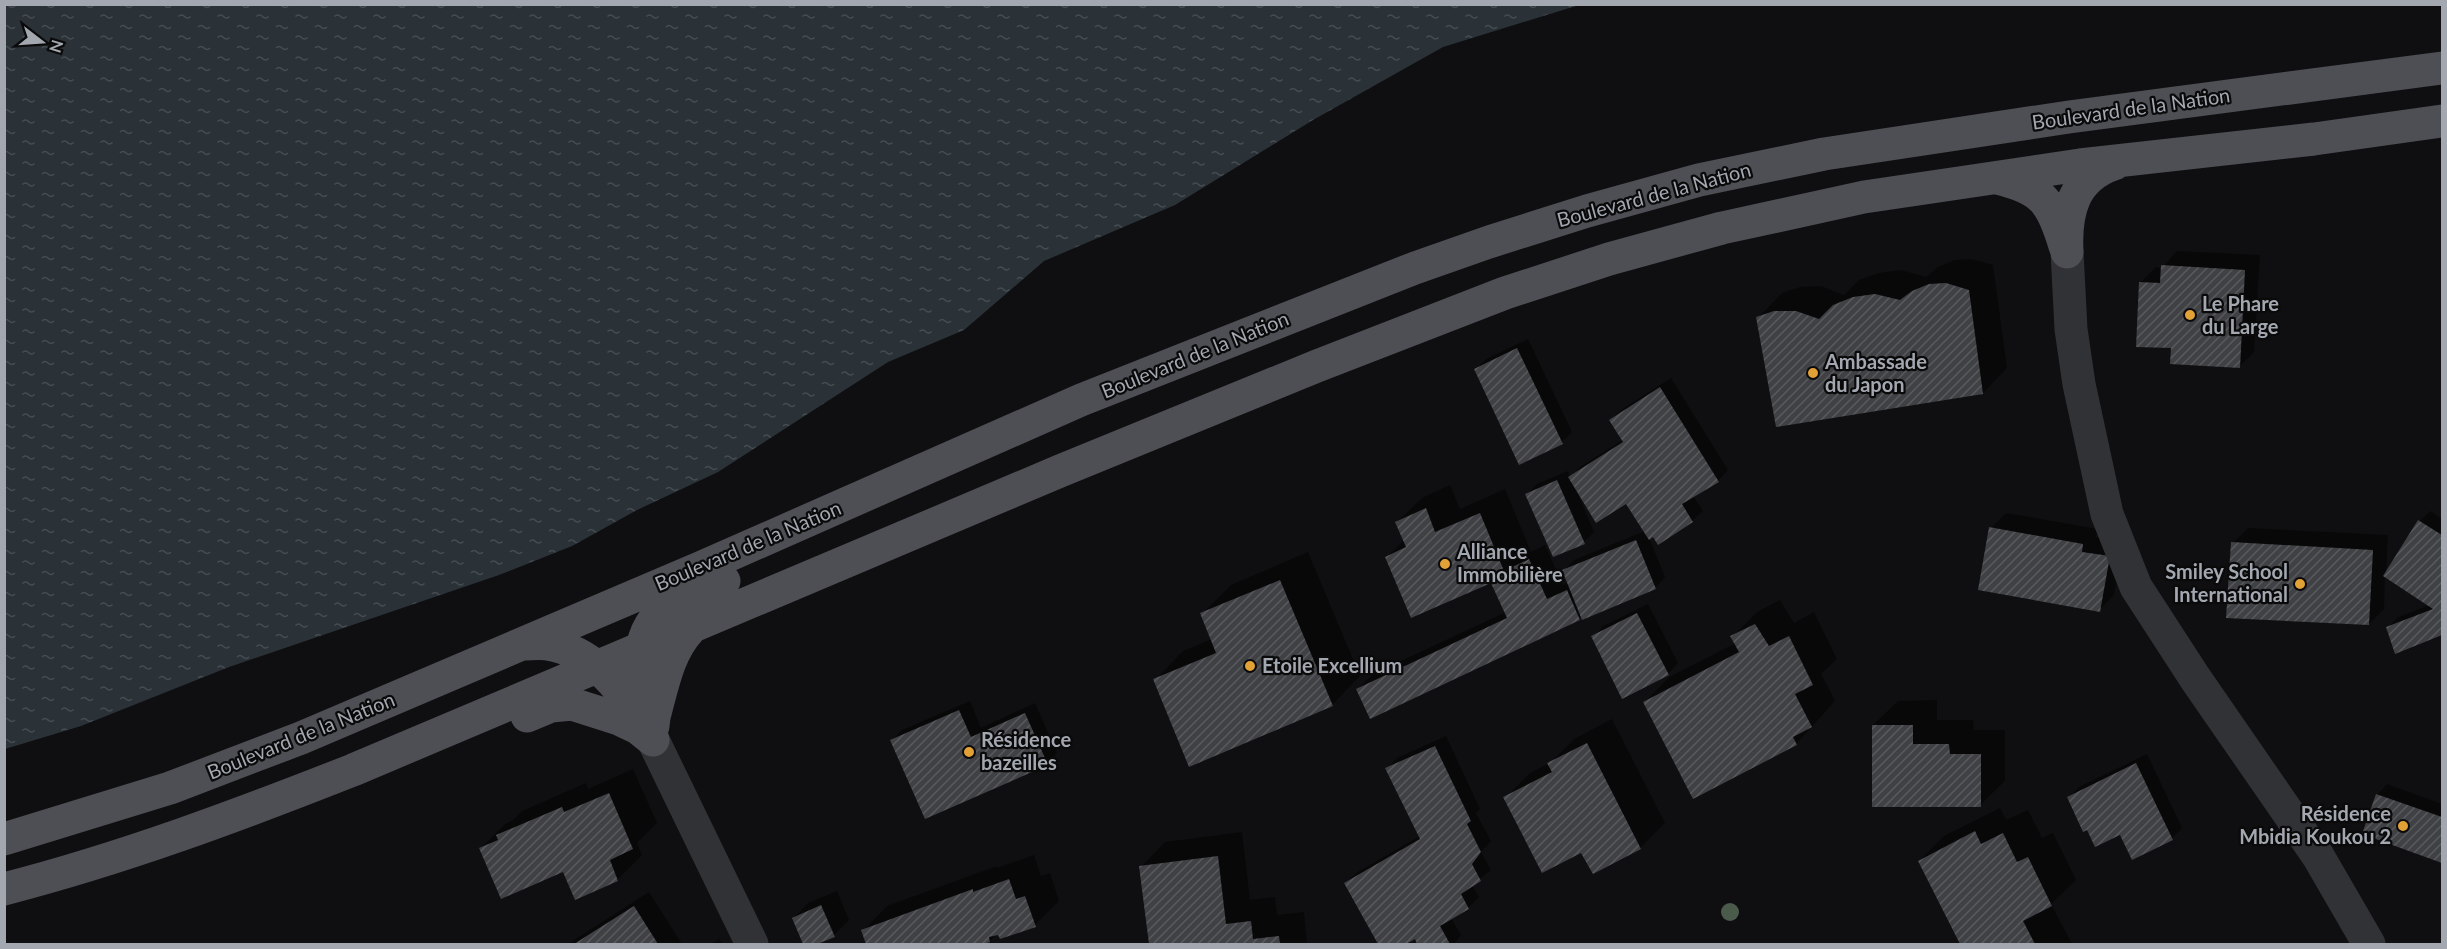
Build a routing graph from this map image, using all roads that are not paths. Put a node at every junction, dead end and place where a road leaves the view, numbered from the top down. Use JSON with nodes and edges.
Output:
{"nodes":[{"id":1,"x":2442,"y":68,"type":"edge"},
{"id":2,"x":2442,"y":121,"type":"edge"},
{"id":3,"x":2126,"y":159,"type":"junction"},
{"id":4,"x":1995,"y":178,"type":"junction"},
{"id":5,"x":2067,"y":252,"type":"junction"},
{"id":6,"x":1081,"y":400,"type":"junction"},
{"id":7,"x":690,"y":629,"type":"junction"},
{"id":8,"x":520,"y":644,"type":"junction"},
{"id":9,"x":643,"y":649,"type":"junction"},
{"id":10,"x":598,"y":667,"type":"junction"},
{"id":11,"x":653,"y":740,"type":"junction"},
{"id":12,"x":209,"y":826,"type":"junction"},
{"id":13,"x":4,"y":839,"type":"edge"},
{"id":14,"x":4,"y":889,"type":"edge"},
{"id":15,"x":752,"y":945,"type":"edge"},
{"id":16,"x":2369,"y":945,"type":"edge"}],
"edges":[{"from":1,"to":6,"type":"main road","name":"Boulevard de la Nation"},
{"from":2,"to":3,"type":"main road"},
{"from":3,"to":4,"type":"main road"},
{"from":3,"to":5,"type":"main road"},
{"from":4,"to":5,"type":"main road"},
{"from":4,"to":7,"type":"main road"},
{"from":5,"to":16,"type":"street"},
{"from":6,"to":8,"type":"main road","name":"Boulevard de la Nation"},
{"from":6,"to":9,"type":"main road"},
{"from":7,"to":9,"type":"main road"},
{"from":7,"to":11,"type":"main road"},
{"from":8,"to":10,"type":"main road"},
{"from":8,"to":13,"type":"main road","name":"Boulevard de la Nation"},
{"from":9,"to":10,"type":"main road"},
{"from":9,"to":11,"type":"main road"},
{"from":10,"to":11,"type":"main road"},
{"from":10,"to":12,"type":"main road"},
{"from":11,"to":12,"type":"main road"},
{"from":11,"to":15,"type":"street"},
{"from":12,"to":14,"type":"main road"}]}
